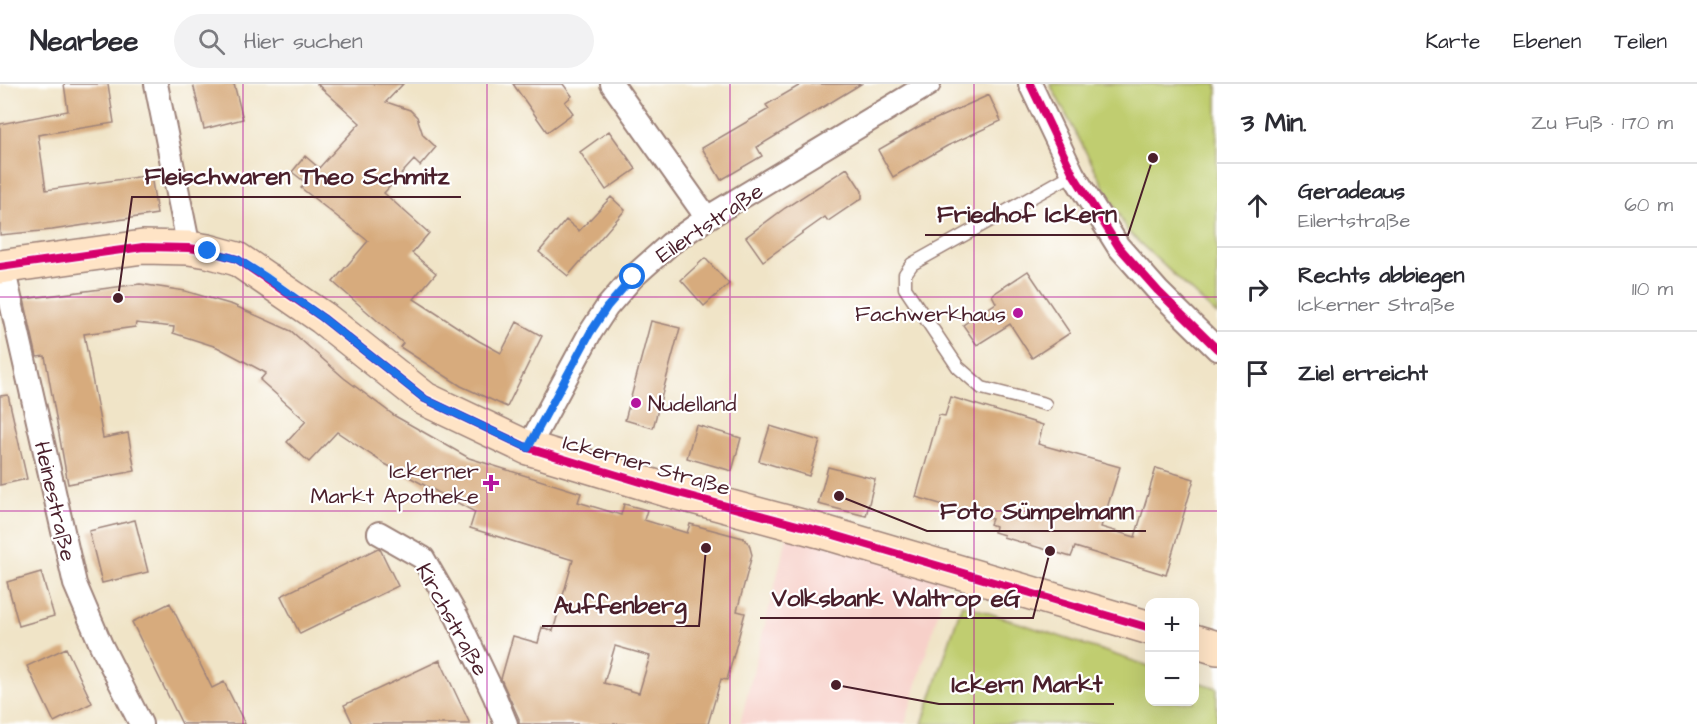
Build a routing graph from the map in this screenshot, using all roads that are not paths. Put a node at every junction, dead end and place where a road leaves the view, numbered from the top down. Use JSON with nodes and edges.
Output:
{"nodes":[{"id":1,"x":156,"y":84,"type":"edge"},
{"id":2,"x":612,"y":84,"type":"edge"},
{"id":3,"x":929,"y":84,"type":"edge"},
{"id":4,"x":1030,"y":84,"type":"edge"},
{"id":5,"x":1073,"y":174,"type":"junction"},
{"id":6,"x":707,"y":218,"type":"junction"},
{"id":7,"x":189,"y":248,"type":"junction"},
{"id":8,"x":2,"y":267,"type":"edge"},
{"id":9,"x":1217,"y":350,"type":"edge"},
{"id":10,"x":1044,"y":404,"type":"dead end"},
{"id":11,"x":528,"y":448,"type":"junction"},
{"id":12,"x":379,"y":533,"type":"dead end"},
{"id":13,"x":1145,"y":627,"type":"edge"},
{"id":14,"x":1199,"y":643,"type":"edge"},
{"id":15,"x":1217,"y":648,"type":"edge"},
{"id":16,"x":141,"y":724,"type":"edge"},
{"id":17,"x":506,"y":724,"type":"edge"}],
"edges":[{"from":1,"to":7,"type":"street"},
{"from":2,"to":6,"type":"street"},
{"from":3,"to":6,"type":"street","name":"Eilertstraße"},
{"from":4,"to":5,"type":"street"},
{"from":5,"to":9,"type":"street"},
{"from":5,"to":10,"type":"lane"},
{"from":6,"to":11,"type":"street","name":"Eilertstraße"},
{"from":7,"to":8,"type":"main road","name":"Ickerner Straße"},
{"from":7,"to":11,"type":"main road","name":"Ickerner Straße"},
{"from":8,"to":16,"type":"street","name":"Heinestraße"},
{"from":11,"to":13,"type":"main road","name":"Ickerner Straße"},
{"from":12,"to":17,"type":"street","name":"Kirchstraße"},
{"from":14,"to":15,"type":"main road"}]}
